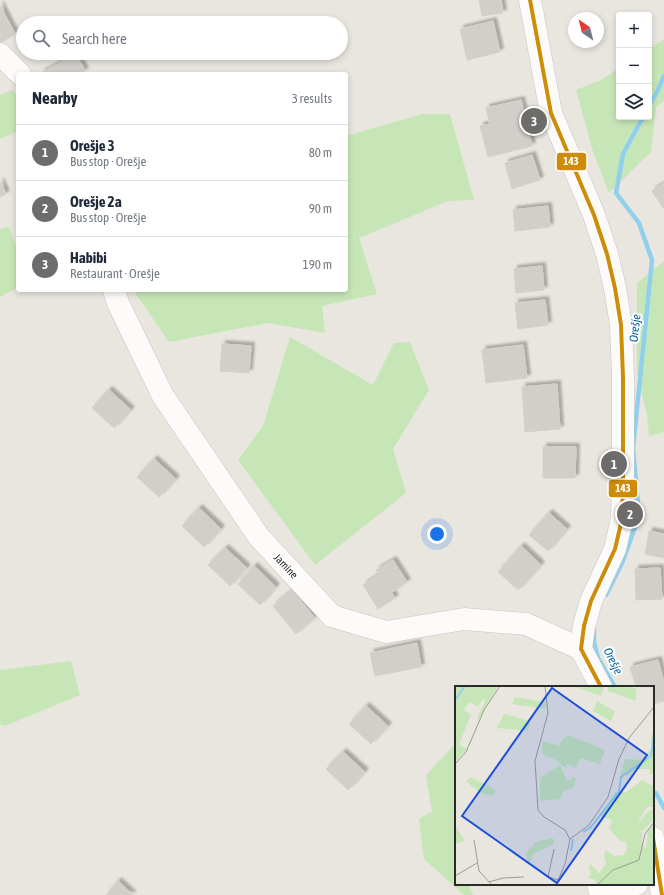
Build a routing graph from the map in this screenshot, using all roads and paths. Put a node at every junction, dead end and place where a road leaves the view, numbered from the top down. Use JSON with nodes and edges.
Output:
{"nodes":[{"id":1,"x":530,"y":0,"type":"edge"},
{"id":2,"x":0,"y":54,"type":"edge"},
{"id":3,"x":18,"y":72,"type":"edge"},
{"id":4,"x":115,"y":292,"type":"edge"},
{"id":5,"x":582,"y":649,"type":"junction"},
{"id":6,"x":600,"y":686,"type":"edge"},
{"id":7,"x":654,"y":847,"type":"edge"},
{"id":8,"x":658,"y":884,"type":"edge"},
{"id":9,"x":598,"y":885,"type":"edge"},
{"id":10,"x":634,"y":885,"type":"edge"},
{"id":11,"x":600,"y":895,"type":"edge"}],
"edges":[{"from":1,"to":5,"type":"street"},
{"from":2,"to":3,"type":"street"},
{"from":4,"to":5,"type":"street","name":"Jamine"},
{"from":5,"to":6,"type":"street"},
{"from":7,"to":8,"type":"street"},
{"from":9,"to":11,"type":"street"},
{"from":10,"to":11,"type":"street"}]}
